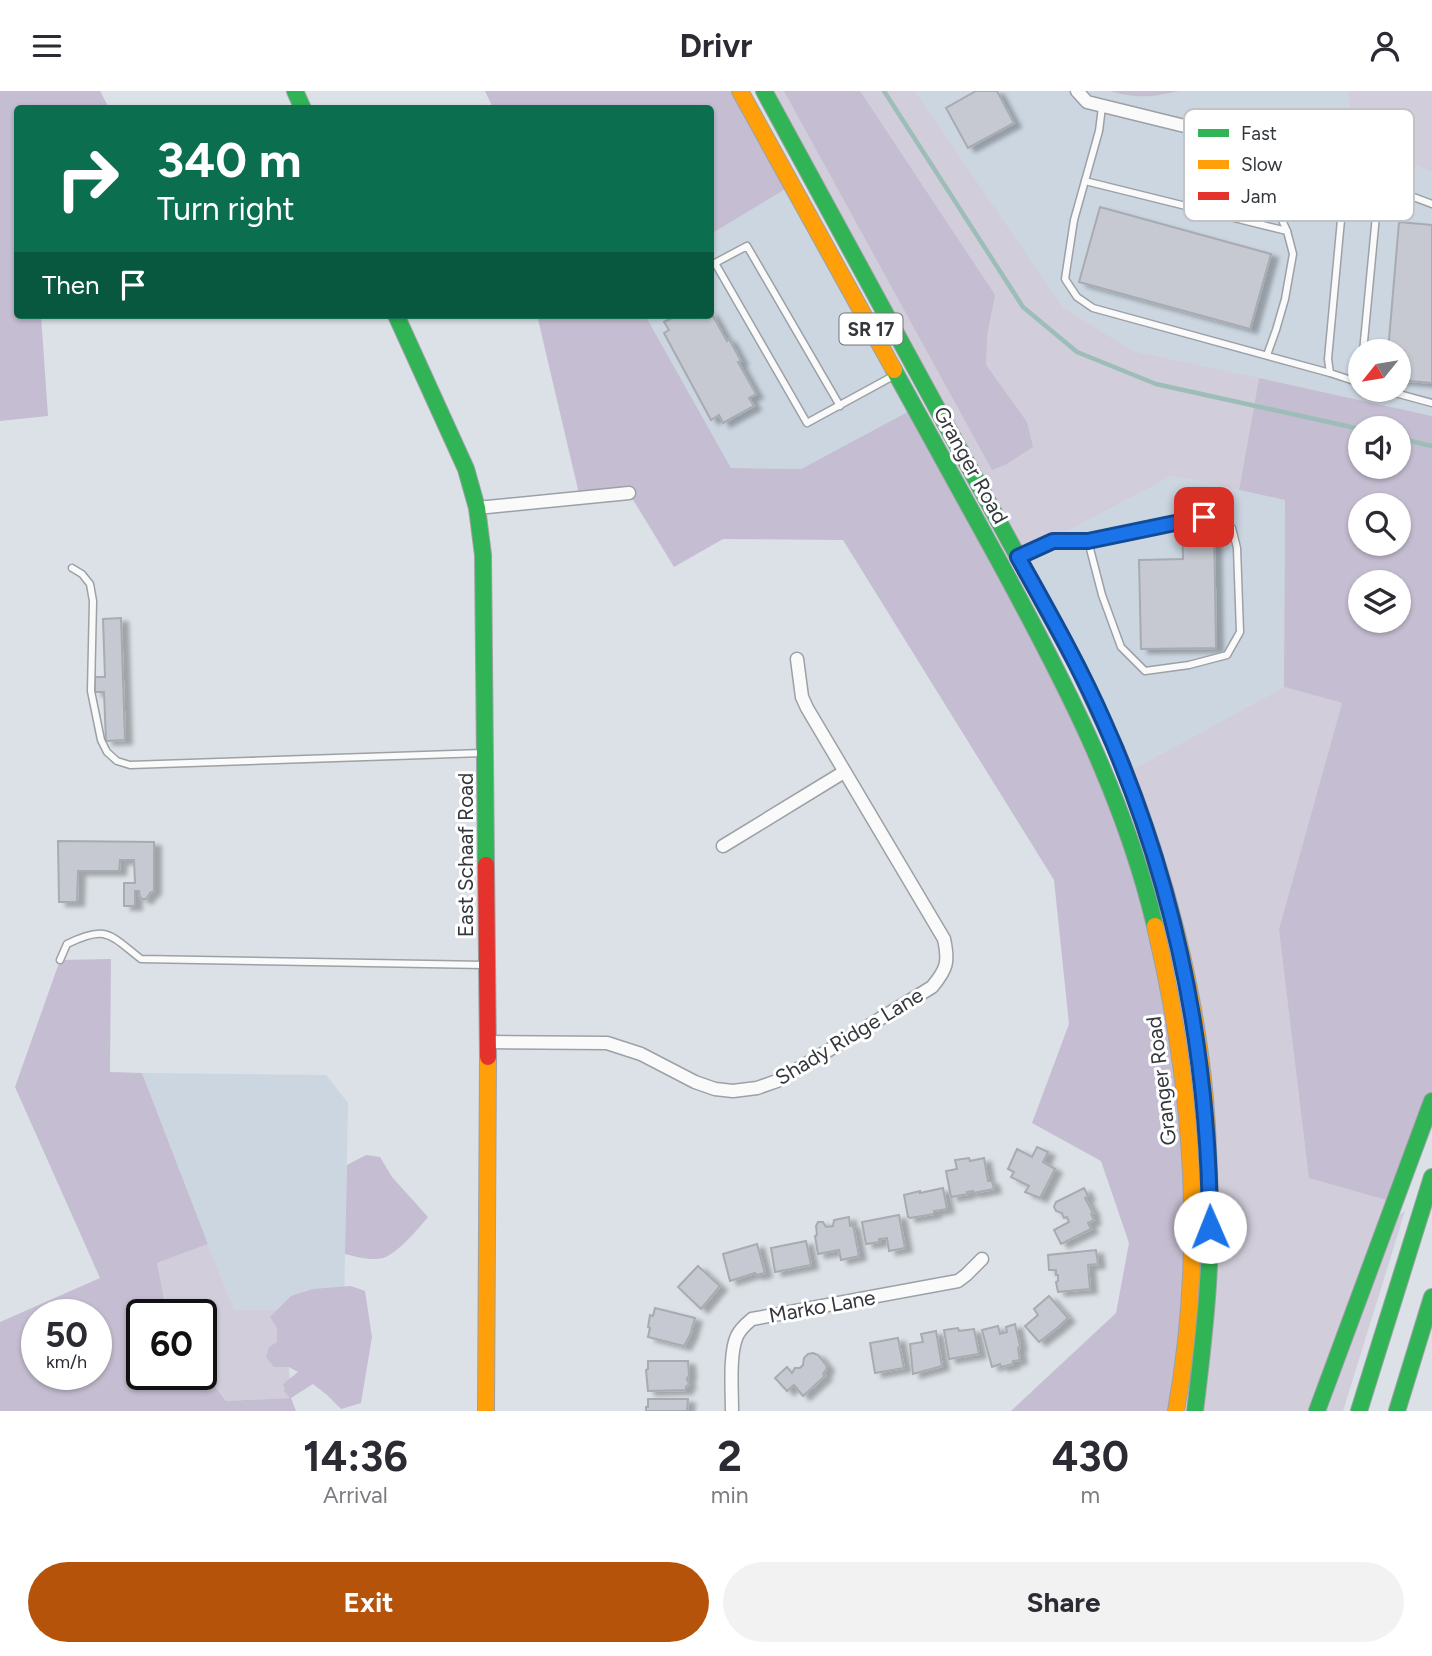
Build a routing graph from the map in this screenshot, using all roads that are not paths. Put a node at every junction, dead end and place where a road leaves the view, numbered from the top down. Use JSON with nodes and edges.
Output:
{"nodes":[{"id":1,"x":740,"y":91,"type":"edge"},
{"id":2,"x":764,"y":91,"type":"edge"},
{"id":3,"x":1077,"y":91,"type":"edge"},
{"id":4,"x":1102,"y":106,"type":"junction"},
{"id":5,"x":1184,"y":126,"type":"edge"},
{"id":6,"x":1085,"y":181,"type":"junction"},
{"id":7,"x":1414,"y":197,"type":"edge"},
{"id":8,"x":1432,"y":204,"type":"edge"},
{"id":9,"x":1184,"y":206,"type":"edge"},
{"id":10,"x":1243,"y":221,"type":"edge"},
{"id":11,"x":1282,"y":221,"type":"edge"},
{"id":12,"x":1341,"y":221,"type":"edge"},
{"id":13,"x":1375,"y":221,"type":"edge"},
{"id":14,"x":1287,"y":232,"type":"junction"},
{"id":15,"x":398,"y":319,"type":"edge"},
{"id":16,"x":1364,"y":339,"type":"edge"},
{"id":17,"x":1267,"y":355,"type":"junction"},
{"id":18,"x":1330,"y":373,"type":"junction"},
{"id":19,"x":896,"y":374,"type":"junction"},
{"id":20,"x":1348,"y":379,"type":"edge"},
{"id":21,"x":1411,"y":397,"type":"edge"},
{"id":22,"x":1432,"y":403,"type":"edge"},
{"id":23,"x":840,"y":406,"type":"junction"},
{"id":24,"x":629,"y":493,"type":"dead end"},
{"id":25,"x":477,"y":508,"type":"junction"},
{"id":26,"x":1088,"y":541,"type":"junction"},
{"id":27,"x":1018,"y":557,"type":"junction"},
{"id":28,"x":1002,"y":567,"type":"junction"},
{"id":29,"x":72,"y":568,"type":"dead end"},
{"id":30,"x":797,"y":659,"type":"dead end"},
{"id":31,"x":485,"y":753,"type":"junction"},
{"id":32,"x":844,"y":772,"type":"junction"},
{"id":33,"x":723,"y":846,"type":"dead end"},
{"id":34,"x":61,"y":960,"type":"dead end"},
{"id":35,"x":486,"y":965,"type":"junction"},
{"id":36,"x":488,"y":1042,"type":"junction"},
{"id":37,"x":1432,"y":1101,"type":"edge"},
{"id":38,"x":1432,"y":1177,"type":"edge"},
{"id":39,"x":982,"y":1259,"type":"dead end"},
{"id":40,"x":1432,"y":1297,"type":"edge"},
{"id":41,"x":486,"y":1411,"type":"edge"},
{"id":42,"x":732,"y":1411,"type":"edge"},
{"id":43,"x":1176,"y":1411,"type":"edge"},
{"id":44,"x":1195,"y":1411,"type":"edge"},
{"id":45,"x":1317,"y":1411,"type":"edge"},
{"id":46,"x":1359,"y":1411,"type":"edge"},
{"id":47,"x":1397,"y":1411,"type":"edge"}],
"edges":[{"from":1,"to":19,"type":"main road","name":"Granger Road","number":"SR 17"},
{"from":2,"to":27,"type":"main road","name":"Granger Road","number":"SR 17"},
{"from":3,"to":4,"type":"street"},
{"from":4,"to":5,"type":"street"},
{"from":4,"to":6,"type":"lane"},
{"from":6,"to":9,"type":"lane"},
{"from":6,"to":17,"type":"lane"},
{"from":7,"to":8,"type":"lane"},
{"from":10,"to":14,"type":"lane"},
{"from":11,"to":14,"type":"lane"},
{"from":12,"to":18,"type":"lane"},
{"from":13,"to":16,"type":"lane"},
{"from":14,"to":17,"type":"lane"},
{"from":15,"to":25,"type":"main road","name":"East Schaaf Road"},
{"from":17,"to":18,"type":"lane"},
{"from":18,"to":20,"type":"lane"},
{"from":19,"to":23,"type":"lane"},
{"from":19,"to":28,"type":"main road","name":"Granger Road","number":"SR 17"},
{"from":21,"to":22,"type":"lane"},
{"from":23,"to":23,"type":"lane"},
{"from":24,"to":25,"type":"street"},
{"from":25,"to":31,"type":"main road","name":"East Schaaf Road"},
{"from":26,"to":26,"type":"lane"},
{"from":26,"to":27,"type":"lane"},
{"from":27,"to":28,"type":"main road"},
{"from":27,"to":44,"type":"main road","name":"Granger Road","number":"SR 17"},
{"from":28,"to":43,"type":"main road","name":"Granger Road","number":"SR 17"},
{"from":29,"to":31,"type":"lane"},
{"from":30,"to":32,"type":"street","name":"Shady Ridge Lane"},
{"from":31,"to":35,"type":"main road","name":"East Schaaf Road"},
{"from":32,"to":33,"type":"street"},
{"from":32,"to":36,"type":"street","name":"Shady Ridge Lane"},
{"from":34,"to":35,"type":"lane"},
{"from":35,"to":36,"type":"main road","name":"East Schaaf Road"},
{"from":36,"to":41,"type":"main road","name":"East Schaaf Road"},
{"from":37,"to":45,"type":"main road"},
{"from":38,"to":46,"type":"main road"},
{"from":39,"to":42,"type":"street","name":"Marko Lane"},
{"from":40,"to":47,"type":"main road"}]}
